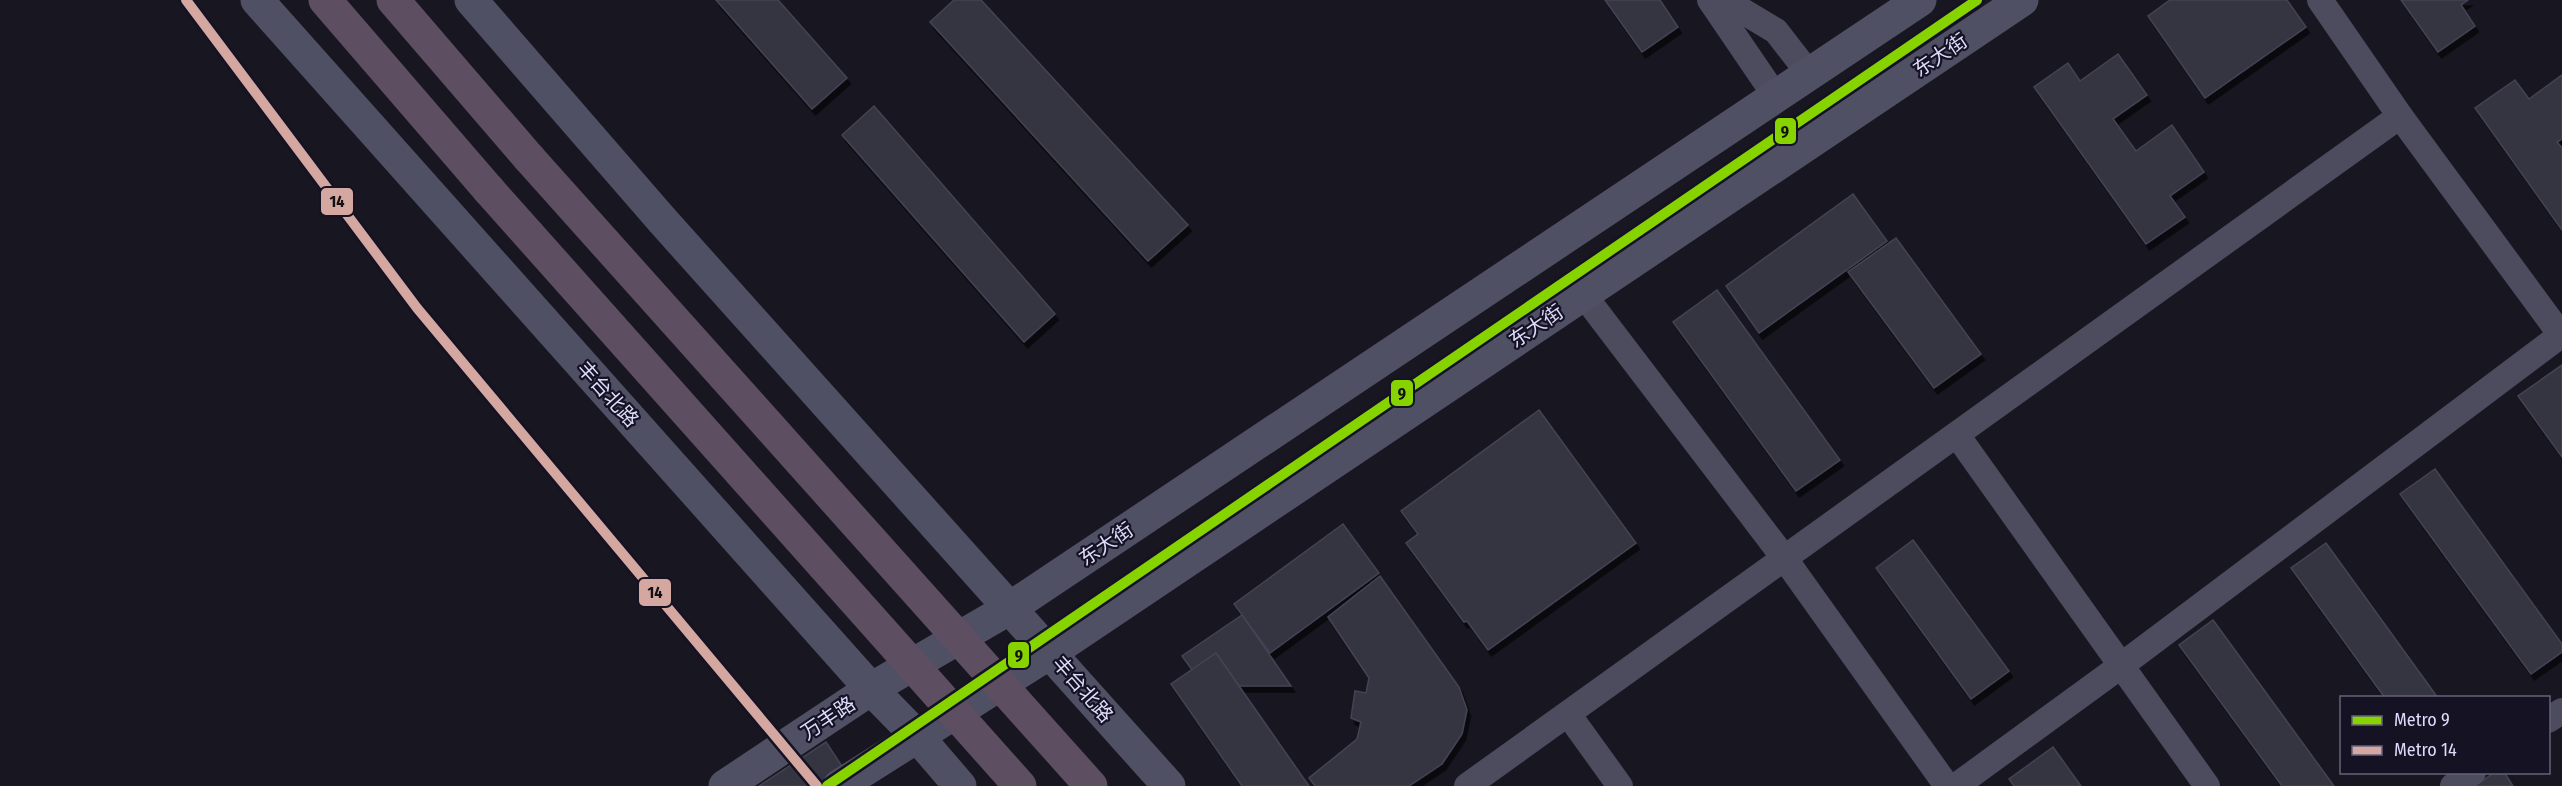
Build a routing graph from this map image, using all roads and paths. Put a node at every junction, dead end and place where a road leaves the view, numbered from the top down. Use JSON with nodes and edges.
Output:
{"nodes":[{"id":1,"x":257,"y":0,"type":"edge"},
{"id":2,"x":325,"y":0,"type":"edge"},
{"id":3,"x":393,"y":0,"type":"edge"},
{"id":4,"x":471,"y":0,"type":"edge"},
{"id":5,"x":1710,"y":0,"type":"edge"},
{"id":6,"x":1728,"y":0,"type":"edge"},
{"id":7,"x":1920,"y":0,"type":"edge"},
{"id":8,"x":2022,"y":0,"type":"edge"},
{"id":9,"x":2320,"y":0,"type":"edge"},
{"id":10,"x":1810,"y":75,"type":"junction"},
{"id":11,"x":1776,"y":97,"type":"junction"},
{"id":12,"x":2400,"y":116,"type":"junction"},
{"id":13,"x":1583,"y":294,"type":"junction"},
{"id":14,"x":1957,"y":435,"type":"junction"},
{"id":15,"x":1785,"y":559,"type":"junction"},
{"id":16,"x":1010,"y":608,"type":"junction"},
{"id":17,"x":1051,"y":652,"type":"junction"},
{"id":18,"x":2122,"y":665,"type":"junction"},
{"id":19,"x":871,"y":689,"type":"junction"},
{"id":20,"x":1568,"y":714,"type":"junction"},
{"id":21,"x":917,"y":736,"type":"junction"},
{"id":22,"x":2470,"y":774,"type":"edge"},
{"id":23,"x":725,"y":786,"type":"edge"},
{"id":24,"x":839,"y":786,"type":"edge"},
{"id":25,"x":960,"y":786,"type":"edge"},
{"id":26,"x":1020,"y":786,"type":"edge"},
{"id":27,"x":1090,"y":786,"type":"edge"},
{"id":28,"x":1169,"y":786,"type":"edge"},
{"id":29,"x":1467,"y":786,"type":"edge"},
{"id":30,"x":1620,"y":786,"type":"edge"},
{"id":31,"x":1947,"y":786,"type":"edge"},
{"id":32,"x":1956,"y":786,"type":"edge"},
{"id":33,"x":2207,"y":786,"type":"edge"},
{"id":34,"x":2453,"y":786,"type":"edge"}],
"edges":[{"from":1,"to":19,"type":"main road","name":"丰台北路"},
{"from":2,"to":26,"type":"highway","bridge":true},
{"from":3,"to":27,"type":"highway","bridge":true},
{"from":4,"to":16,"type":"main road","name":"丰台北路"},
{"from":5,"to":11,"type":"street"},
{"from":6,"to":10,"type":"street"},
{"from":7,"to":10,"type":"main road","name":"东大街"},
{"from":8,"to":13,"type":"main road","name":"东大街"},
{"from":9,"to":12,"type":"street"},
{"from":10,"to":11,"type":"main road","name":"东大街"},
{"from":11,"to":16,"type":"main road","name":"东大街"},
{"from":12,"to":14,"type":"street"},
{"from":12,"to":18,"type":"street"},
{"from":13,"to":15,"type":"street"},
{"from":13,"to":17,"type":"main road","name":"东大街"},
{"from":14,"to":15,"type":"street"},
{"from":14,"to":18,"type":"street"},
{"from":15,"to":20,"type":"street"},
{"from":15,"to":31,"type":"street"},
{"from":16,"to":17,"type":"main road","name":"丰台北路"},
{"from":16,"to":19,"type":"main road","name":"东大街"},
{"from":17,"to":21,"type":"main road","name":"东大街"},
{"from":17,"to":28,"type":"main road","name":"丰台北路"},
{"from":18,"to":32,"type":"street"},
{"from":18,"to":33,"type":"street"},
{"from":19,"to":21,"type":"main road","name":"丰台北路"},
{"from":19,"to":23,"type":"main road","name":"万丰路"},
{"from":20,"to":29,"type":"street"},
{"from":20,"to":30,"type":"street"},
{"from":21,"to":24,"type":"main road"},
{"from":21,"to":25,"type":"main road","name":"丰台北路"},
{"from":22,"to":34,"type":"street"}]}
